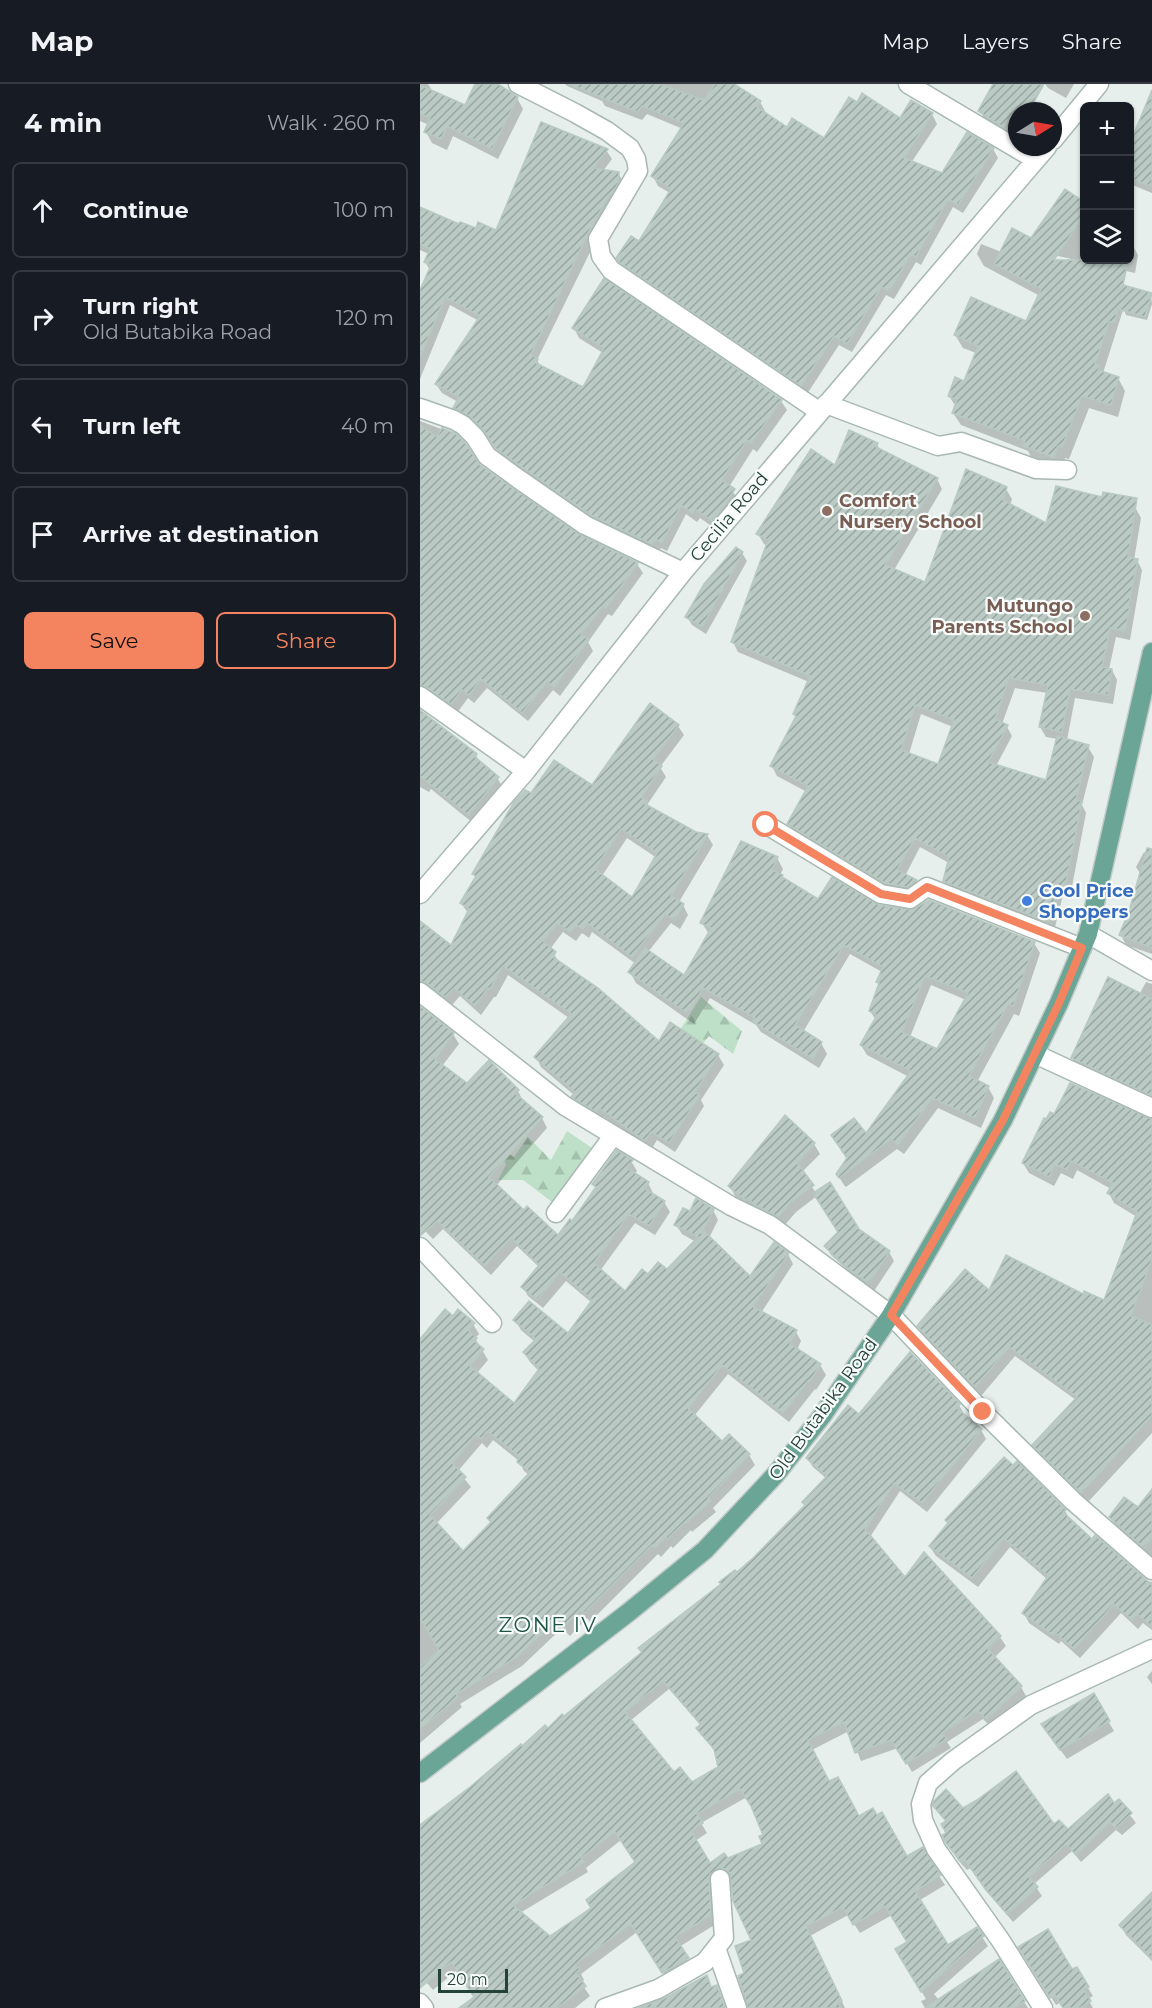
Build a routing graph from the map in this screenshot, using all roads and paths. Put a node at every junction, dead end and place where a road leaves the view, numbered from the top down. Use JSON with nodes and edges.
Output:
{"nodes":[{"id":1,"x":518,"y":84,"type":"edge"},
{"id":2,"x":908,"y":84,"type":"edge"},
{"id":3,"x":1099,"y":84,"type":"edge"},
{"id":4,"x":1062,"y":129,"type":"edge"},
{"id":5,"x":1008,"y":136,"type":"edge"},
{"id":6,"x":1040,"y":156,"type":"edge"},
{"id":7,"x":420,"y":408,"type":"edge"},
{"id":8,"x":823,"y":408,"type":"junction"},
{"id":9,"x":1067,"y":470,"type":"dead end"},
{"id":10,"x":683,"y":572,"type":"junction"},
{"id":11,"x":1152,"y":652,"type":"edge"},
{"id":12,"x":420,"y":696,"type":"edge"},
{"id":13,"x":526,"y":771,"type":"junction"},
{"id":14,"x":766,"y":825,"type":"dead end"},
{"id":15,"x":420,"y":894,"type":"edge"},
{"id":16,"x":1085,"y":941,"type":"junction"},
{"id":17,"x":1152,"y":971,"type":"edge"},
{"id":18,"x":420,"y":992,"type":"edge"},
{"id":19,"x":1035,"y":1054,"type":"junction"},
{"id":20,"x":1152,"y":1108,"type":"edge"},
{"id":21,"x":613,"y":1136,"type":"junction"},
{"id":22,"x":556,"y":1213,"type":"dead end"},
{"id":23,"x":420,"y":1247,"type":"edge"},
{"id":24,"x":891,"y":1315,"type":"junction"},
{"id":25,"x":492,"y":1323,"type":"dead end"},
{"id":26,"x":1152,"y":1570,"type":"edge"},
{"id":27,"x":1152,"y":1649,"type":"edge"},
{"id":28,"x":420,"y":1773,"type":"edge"},
{"id":29,"x":720,"y":1880,"type":"dead end"},
{"id":30,"x":716,"y":1948,"type":"junction"},
{"id":31,"x":420,"y":2003,"type":"edge"},
{"id":32,"x":424,"y":2008,"type":"edge"},
{"id":33,"x":605,"y":2008,"type":"edge"},
{"id":34,"x":737,"y":2008,"type":"edge"},
{"id":35,"x":1043,"y":2008,"type":"edge"}],
"edges":[{"from":1,"to":8,"type":"street"},
{"from":2,"to":5,"type":"street"},
{"from":3,"to":4,"type":"street"},
{"from":6,"to":8,"type":"street","name":"Cecilia Road"},
{"from":7,"to":10,"type":"street"},
{"from":8,"to":9,"type":"street"},
{"from":8,"to":10,"type":"street","name":"Cecilia Road"},
{"from":10,"to":13,"type":"street","name":"Cecilia Road"},
{"from":11,"to":16,"type":"main road","name":"Old Butabika Road"},
{"from":12,"to":13,"type":"street"},
{"from":13,"to":15,"type":"street","name":"Cecilia Road"},
{"from":14,"to":16,"type":"street"},
{"from":16,"to":17,"type":"street"},
{"from":16,"to":19,"type":"main road","name":"Old Butabika Road"},
{"from":18,"to":21,"type":"street"},
{"from":19,"to":20,"type":"street"},
{"from":19,"to":24,"type":"main road","name":"Old Butabika Road"},
{"from":21,"to":22,"type":"street"},
{"from":21,"to":24,"type":"street"},
{"from":23,"to":25,"type":"street"},
{"from":24,"to":26,"type":"street"},
{"from":24,"to":28,"type":"main road","name":"Old Butabika Road"},
{"from":27,"to":35,"type":"street"},
{"from":29,"to":30,"type":"street"},
{"from":30,"to":33,"type":"street"},
{"from":30,"to":34,"type":"street"},
{"from":31,"to":32,"type":"street"}]}
